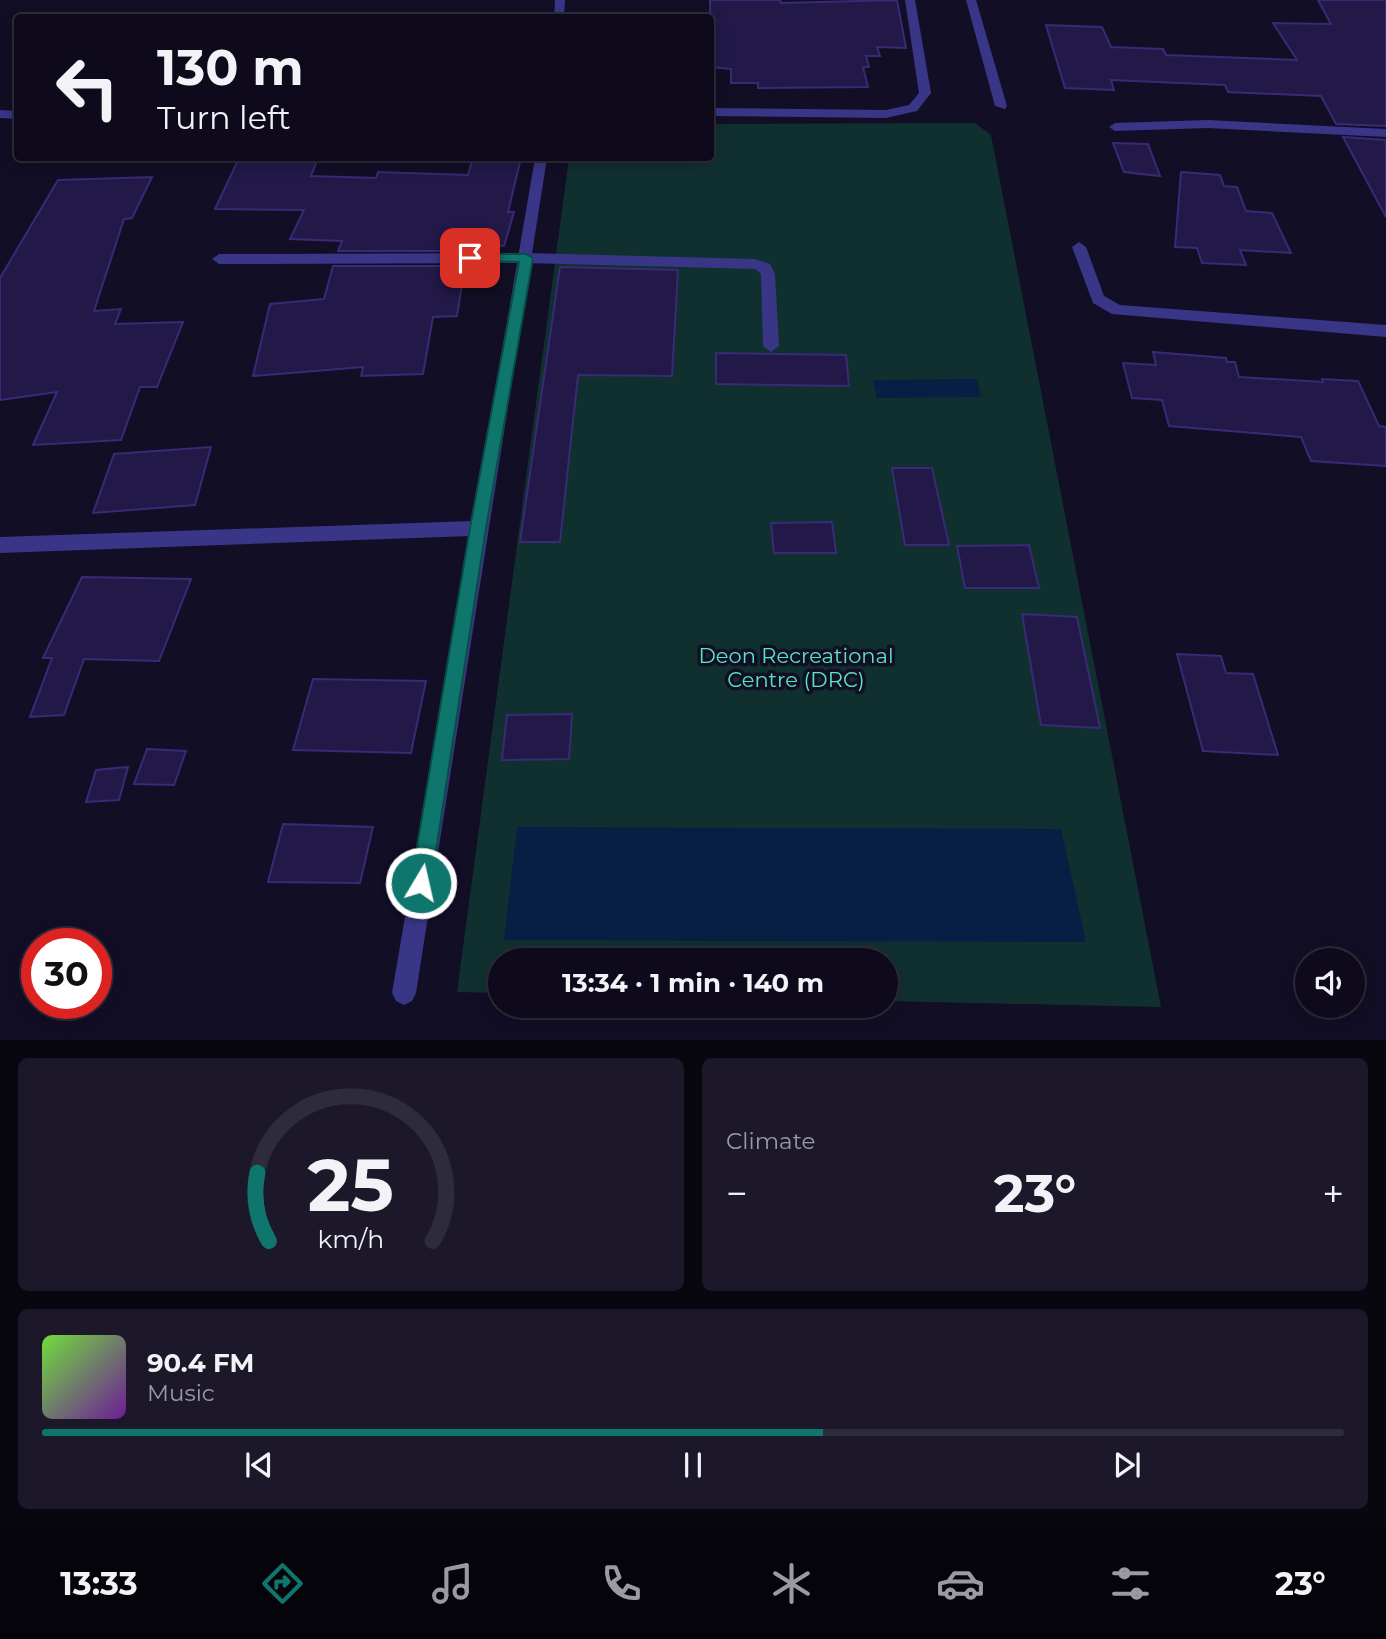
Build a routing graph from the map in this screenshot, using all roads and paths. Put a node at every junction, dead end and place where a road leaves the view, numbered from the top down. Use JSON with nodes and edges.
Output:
{"nodes":[{"id":1,"x":910,"y":0,"type":"edge"},
{"id":2,"x":971,"y":0,"type":"edge"},
{"id":3,"x":1001,"y":106,"type":"dead end"},
{"id":4,"x":714,"y":112,"type":"edge"},
{"id":5,"x":1115,"y":127,"type":"dead end"},
{"id":6,"x":1386,"y":133,"type":"edge"},
{"id":7,"x":541,"y":161,"type":"edge"},
{"id":8,"x":1079,"y":247,"type":"dead end"},
{"id":9,"x":526,"y":258,"type":"junction"},
{"id":10,"x":219,"y":259,"type":"dead end"},
{"id":11,"x":1386,"y":331,"type":"edge"},
{"id":12,"x":771,"y":346,"type":"dead end"},
{"id":13,"x":478,"y":528,"type":"junction"},
{"id":14,"x":0,"y":545,"type":"edge"},
{"id":15,"x":404,"y":993,"type":"dead end"}],
"edges":[{"from":1,"to":4,"type":"street"},
{"from":2,"to":3,"type":"street"},
{"from":5,"to":6,"type":"street"},
{"from":7,"to":9,"type":"street"},
{"from":8,"to":11,"type":"street"},
{"from":9,"to":10,"type":"street"},
{"from":9,"to":12,"type":"street"},
{"from":9,"to":13,"type":"street"},
{"from":13,"to":14,"type":"street"},
{"from":13,"to":15,"type":"street"}]}
